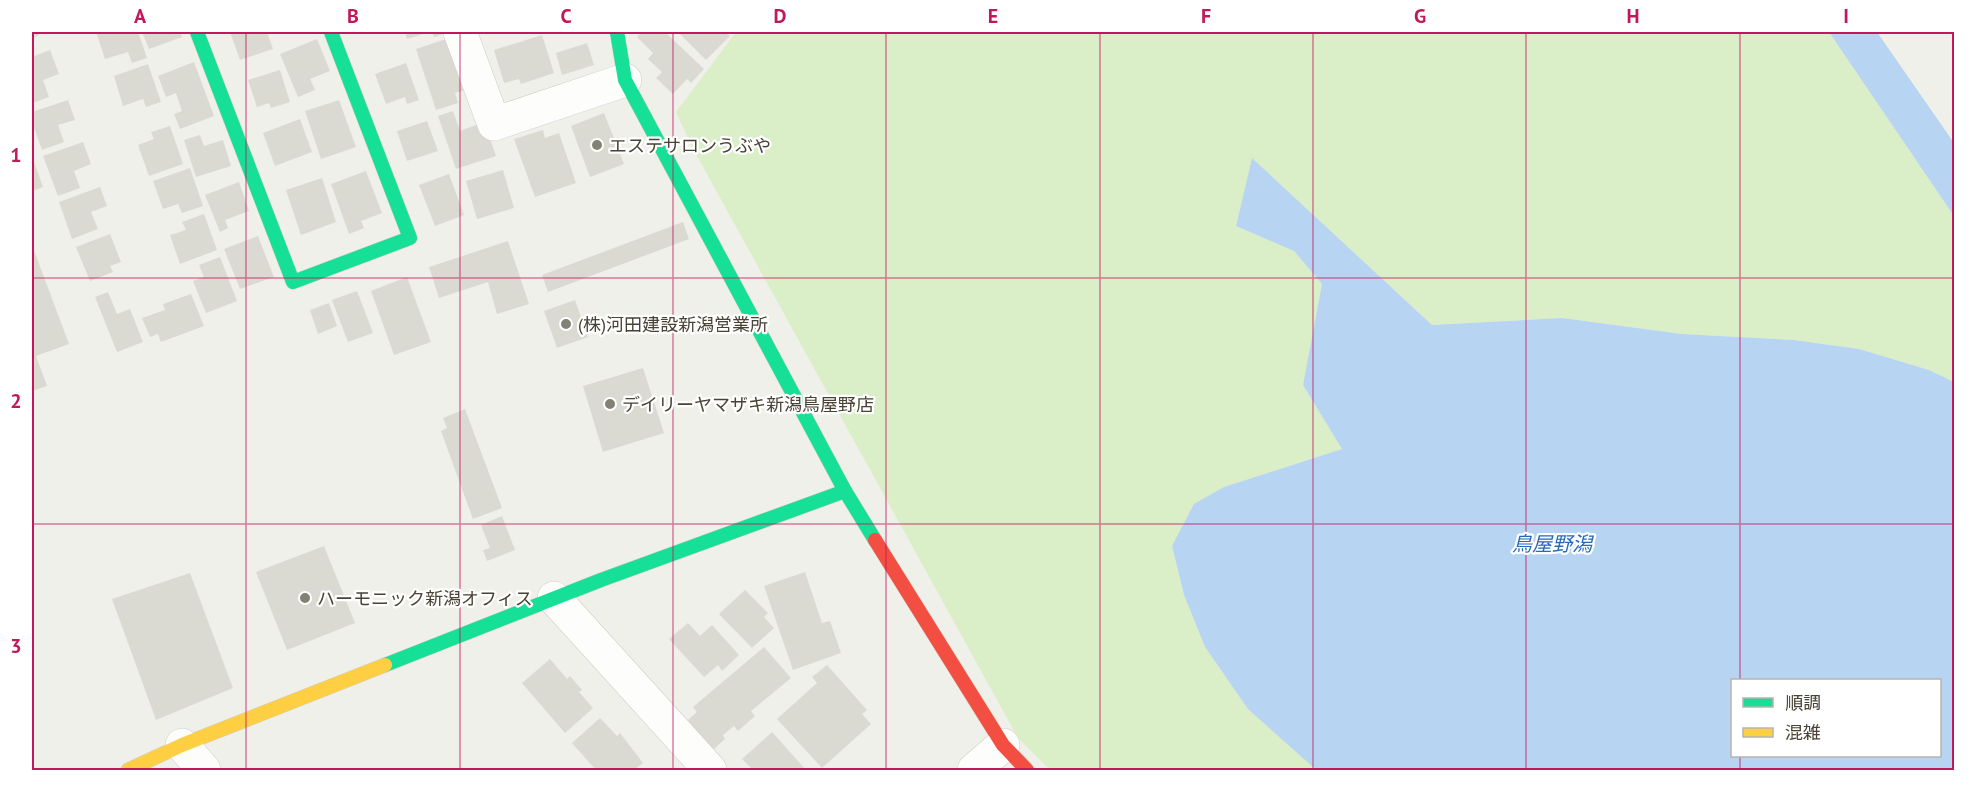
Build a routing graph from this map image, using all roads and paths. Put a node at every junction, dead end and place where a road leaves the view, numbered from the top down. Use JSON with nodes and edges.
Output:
{"nodes":[{"id":1,"x":197,"y":32,"type":"edge"},
{"id":2,"x":331,"y":32,"type":"edge"},
{"id":3,"x":460,"y":32,"type":"edge"},
{"id":4,"x":617,"y":32,"type":"edge"},
{"id":5,"x":625,"y":80,"type":"junction"},
{"id":6,"x":845,"y":491,"type":"junction"},
{"id":7,"x":554,"y":598,"type":"junction"},
{"id":8,"x":182,"y":745,"type":"junction"},
{"id":9,"x":1003,"y":746,"type":"junction"},
{"id":10,"x":128,"y":771,"type":"edge"},
{"id":11,"x":204,"y":771,"type":"edge"},
{"id":12,"x":710,"y":771,"type":"edge"},
{"id":13,"x":974,"y":771,"type":"edge"},
{"id":14,"x":1027,"y":771,"type":"edge"}],
"edges":[{"from":1,"to":2,"type":"street"},
{"from":3,"to":5,"type":"street"},
{"from":4,"to":5,"type":"street"},
{"from":5,"to":6,"type":"street"},
{"from":6,"to":7,"type":"street"},
{"from":6,"to":9,"type":"street"},
{"from":7,"to":8,"type":"street"},
{"from":7,"to":12,"type":"street"},
{"from":8,"to":10,"type":"street"},
{"from":8,"to":11,"type":"street"},
{"from":9,"to":13,"type":"street"},
{"from":9,"to":14,"type":"street"}]}
